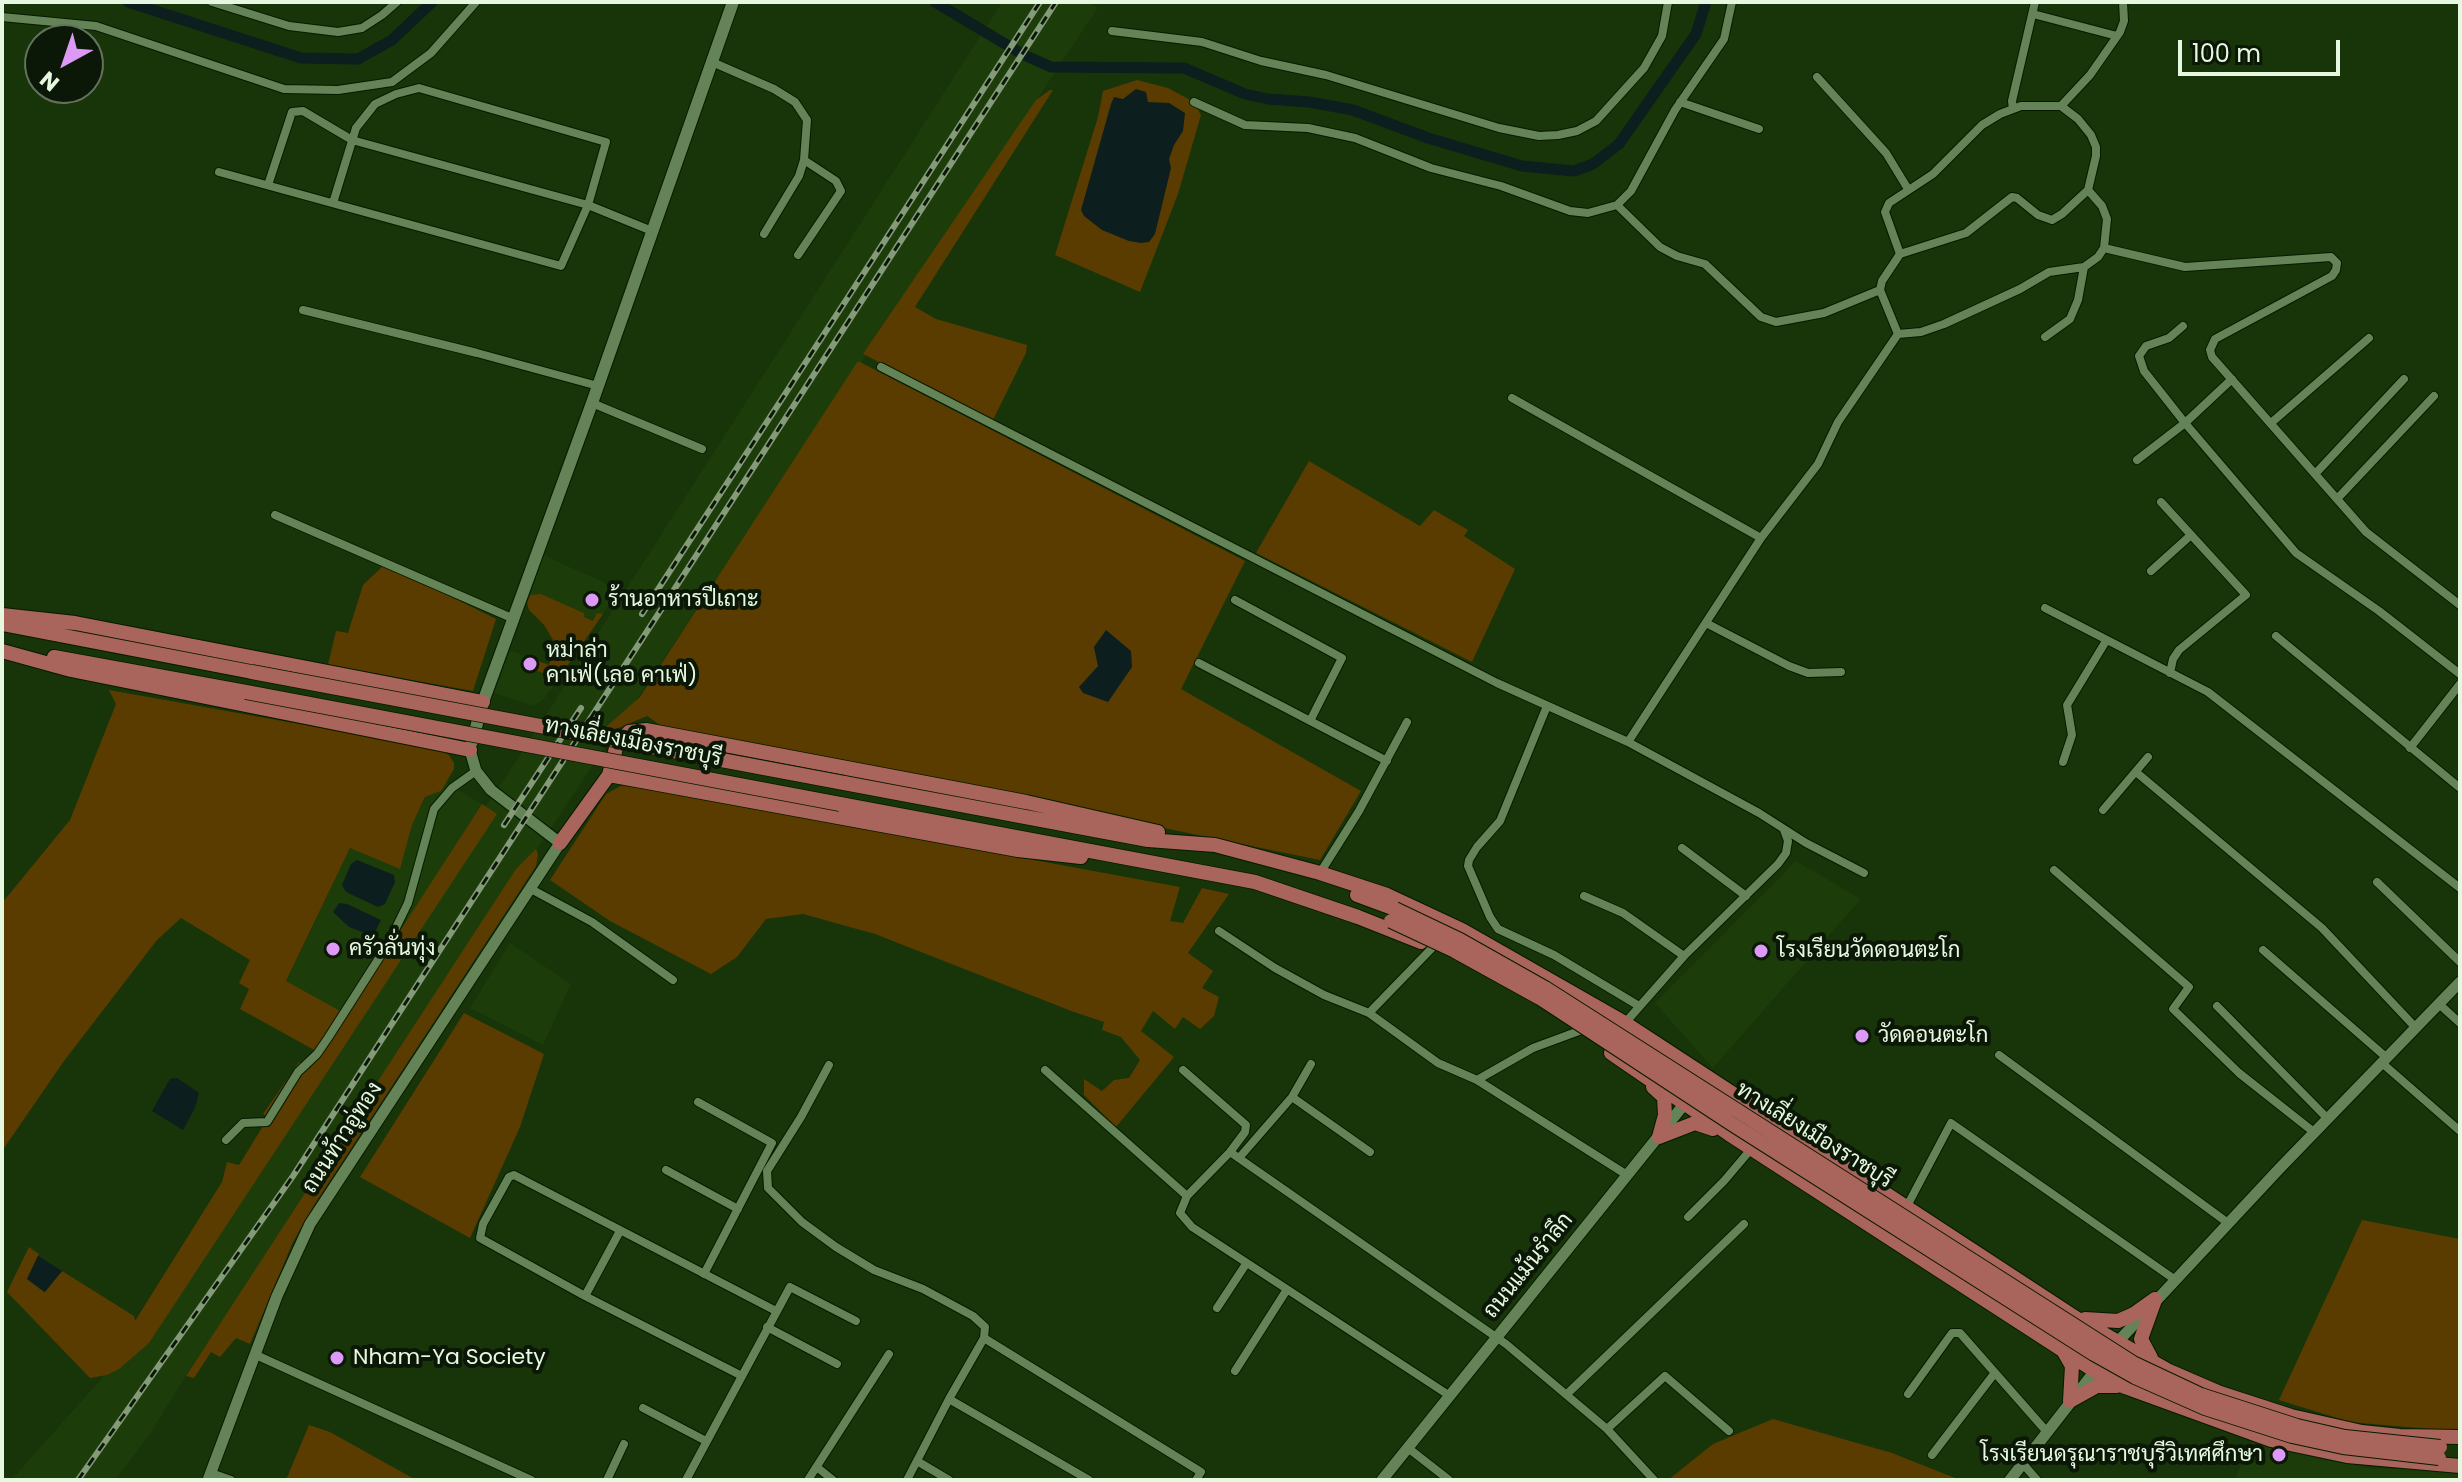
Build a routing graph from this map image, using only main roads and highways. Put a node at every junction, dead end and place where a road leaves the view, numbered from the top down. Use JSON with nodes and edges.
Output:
{"nodes":[{"id":1,"x":733,"y":2,"type":"edge"},
{"id":2,"x":2,"y":615,"type":"edge"},
{"id":3,"x":2,"y":624,"type":"edge"},
{"id":4,"x":2,"y":649,"type":"edge"},
{"id":5,"x":483,"y":702,"type":"junction"},
{"id":6,"x":470,"y":750,"type":"joint"},
{"id":7,"x":609,"y":775,"type":"junction"},
{"id":8,"x":1148,"y":840,"type":"junction"},
{"id":9,"x":560,"y":843,"type":"road end"},
{"id":10,"x":1215,"y":845,"type":"junction"},
{"id":11,"x":1197,"y":870,"type":"junction"},
{"id":12,"x":1255,"y":882,"type":"junction"},
{"id":13,"x":1393,"y":915,"type":"junction"},
{"id":14,"x":1635,"y":1069,"type":"junction"},
{"id":15,"x":1729,"y":1134,"type":"junction"},
{"id":16,"x":2076,"y":1318,"type":"junction"},
{"id":17,"x":2064,"y":1351,"type":"junction"},
{"id":18,"x":2154,"y":1361,"type":"junction"},
{"id":19,"x":2125,"y":1387,"type":"junction"},
{"id":20,"x":2460,"y":1437,"type":"edge"},
{"id":21,"x":2460,"y":1445,"type":"edge"},
{"id":22,"x":2439,"y":1452,"type":"junction"},
{"id":23,"x":2460,"y":1458,"type":"edge"},
{"id":24,"x":2460,"y":1466,"type":"edge"}],
"edges":[{"from":1,"to":5,"type":"main road"},
{"from":2,"to":5,"type":"main road"},
{"from":3,"to":8,"type":"main road","name":"ทางเลี่ยงเมืองราชบุรี","bridge":true},
{"from":4,"to":6,"type":"main road"},
{"from":4,"to":11,"type":"main road","name":"ทางเลี่ยงเมืองราชบุรี","bridge":true},
{"from":5,"to":6,"type":"main road"},
{"from":7,"to":9,"type":"main road"},
{"from":7,"to":10,"type":"main road"},
{"from":7,"to":11,"type":"main road"},
{"from":8,"to":10,"type":"main road","name":"ทางเลี่ยงเมืองราชบุรี"},
{"from":8,"to":13,"type":"main road","name":"ทางเลี่ยงเมืองราชบุรี"},
{"from":10,"to":16,"type":"main road","name":"ทางเลี่ยงเมืองราชบุรี"},
{"from":11,"to":12,"type":"main road","name":"ทางเลี่ยงเมืองราชบุรี"},
{"from":12,"to":13,"type":"main road","name":"ทางเลี่ยงเมืองราชบุรี"},
{"from":12,"to":14,"type":"main road","name":"ทางเลี่ยงเมืองราชบุรี"},
{"from":13,"to":22,"type":"main road","name":"ทางเลี่ยงเมืองราชบุรี","bridge":true},
{"from":14,"to":15,"type":"main road","name":"ทางเลี่ยงเมืองราชบุรี"},
{"from":14,"to":15,"type":"main road"},
{"from":15,"to":17,"type":"main road","name":"ทางเลี่ยงเมืองราชบุรี"},
{"from":16,"to":18,"type":"main road","name":"ทางเลี่ยงเมืองราชบุรี"},
{"from":16,"to":18,"type":"main road"},
{"from":17,"to":19,"type":"main road","name":"ทางเลี่ยงเมืองราชบุรี"},
{"from":17,"to":19,"type":"main road"},
{"from":18,"to":20,"type":"main road","name":"ทางเลี่ยงเมืองราชบุรี"},
{"from":19,"to":24,"type":"main road","name":"ทางเลี่ยงเมืองราชบุรี"},
{"from":21,"to":22,"type":"main road","name":"ทางเลี่ยงเมืองราชบุรี"},
{"from":22,"to":23,"type":"main road","name":"ทางเลี่ยงเมืองราชบุรี"}]}
